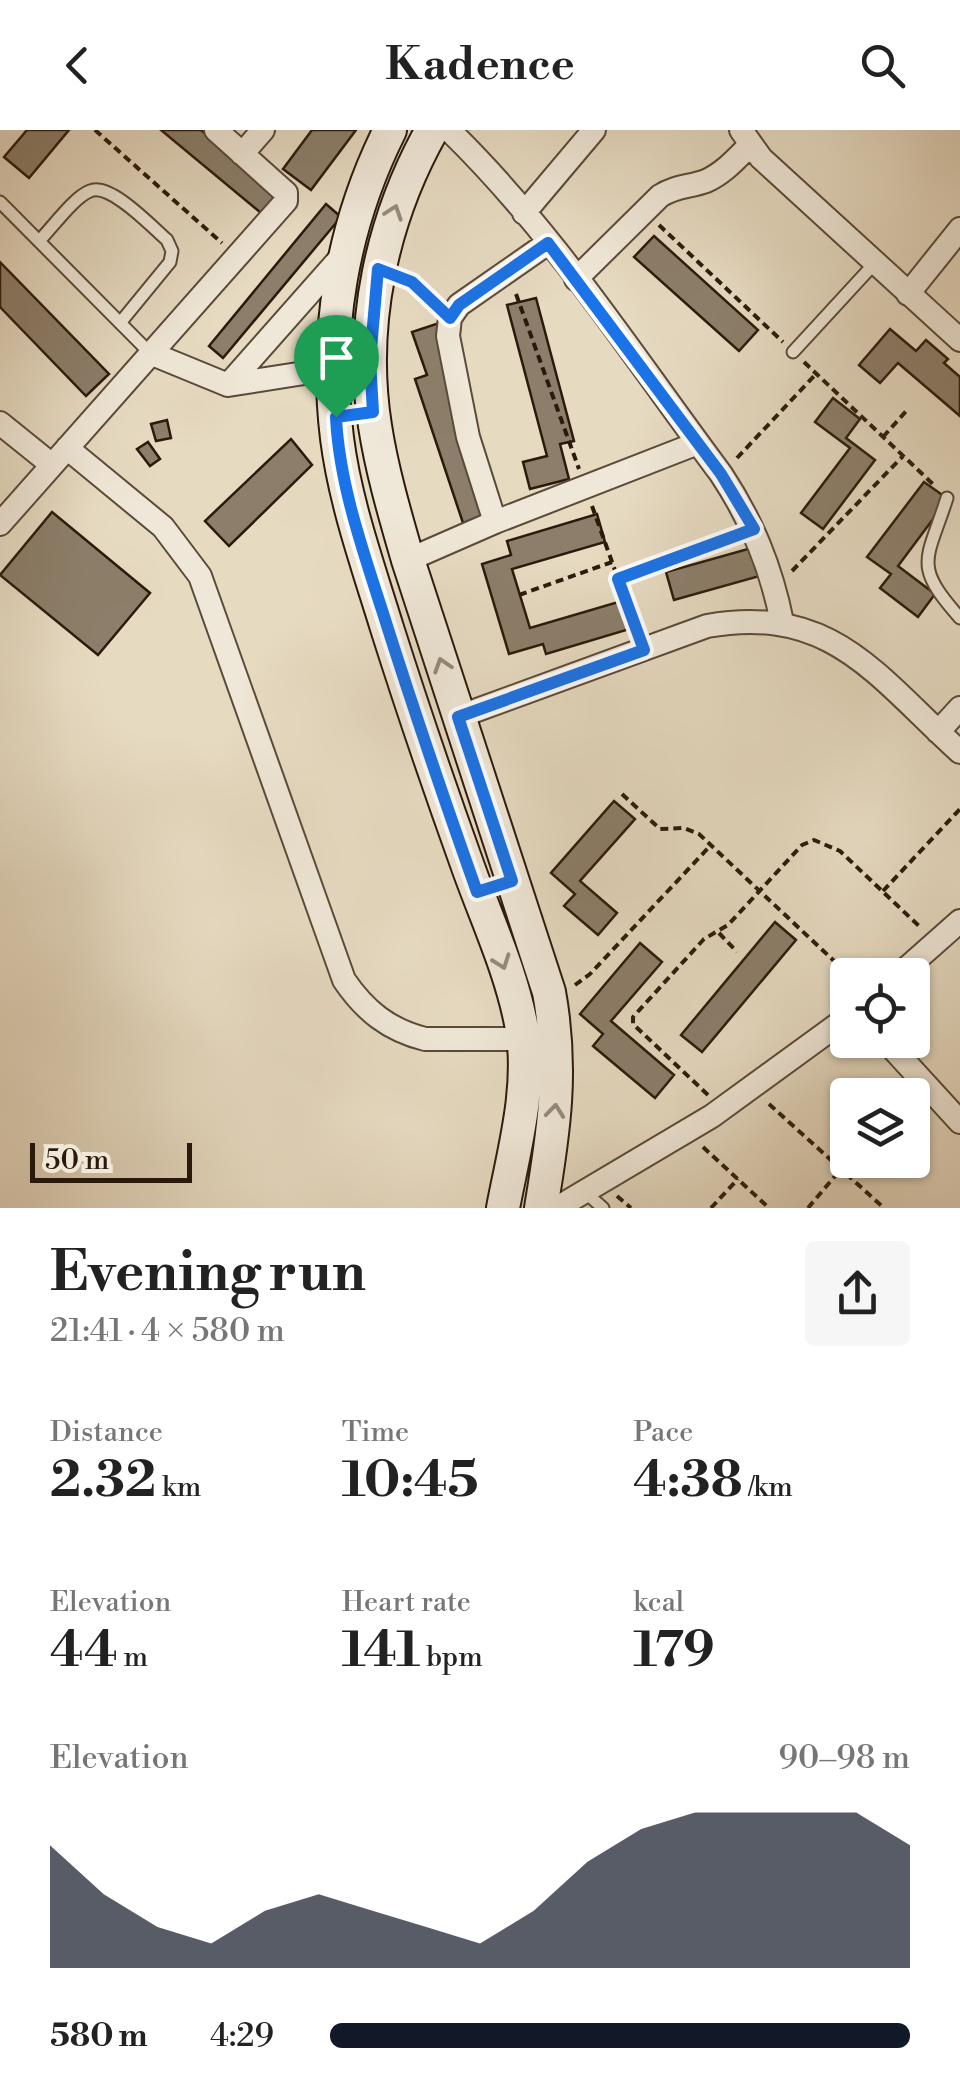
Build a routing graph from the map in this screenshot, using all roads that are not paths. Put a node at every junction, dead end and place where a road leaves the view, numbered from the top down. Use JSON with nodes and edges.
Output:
{"nodes":[{"id":1,"x":216,"y":130,"type":"edge"},
{"id":2,"x":264,"y":130,"type":"edge"},
{"id":3,"x":390,"y":130,"type":"edge"},
{"id":4,"x":432,"y":130,"type":"edge"},
{"id":5,"x":449,"y":130,"type":"edge"},
{"id":6,"x":594,"y":130,"type":"edge"},
{"id":7,"x":746,"y":137,"type":"edge"},
{"id":8,"x":242,"y":154,"type":"junction"},
{"id":9,"x":0,"y":202,"type":"edge"},
{"id":10,"x":524,"y":213,"type":"junction"},
{"id":11,"x":960,"y":229,"type":"edge"},
{"id":12,"x":39,"y":241,"type":"junction"},
{"id":13,"x":548,"y":243,"type":"junction"},
{"id":14,"x":345,"y":252,"type":"junction"},
{"id":15,"x":874,"y":264,"type":"junction"},
{"id":16,"x":576,"y":279,"type":"junction"},
{"id":17,"x":908,"y":294,"type":"junction"},
{"id":18,"x":120,"y":323,"type":"junction"},
{"id":19,"x":960,"y":340,"type":"edge"},
{"id":20,"x":793,"y":352,"type":"dead end"},
{"id":21,"x":150,"y":353,"type":"junction"},
{"id":22,"x":317,"y":371,"type":"dead end"},
{"id":23,"x":228,"y":385,"type":"junction"},
{"id":24,"x":373,"y":412,"type":"junction"},
{"id":25,"x":336,"y":417,"type":"junction"},
{"id":26,"x":0,"y":423,"type":"edge"},
{"id":27,"x":698,"y":443,"type":"junction"},
{"id":28,"x":60,"y":456,"type":"junction"},
{"id":29,"x":947,"y":498,"type":"dead end"},
{"id":30,"x":495,"y":522,"type":"junction"},
{"id":31,"x":0,"y":524,"type":"edge"},
{"id":32,"x":408,"y":560,"type":"junction"},
{"id":33,"x":960,"y":618,"type":"edge"},
{"id":34,"x":782,"y":622,"type":"junction"},
{"id":35,"x":960,"y":708,"type":"edge"},
{"id":36,"x":458,"y":717,"type":"junction"},
{"id":37,"x":938,"y":732,"type":"junction"},
{"id":38,"x":960,"y":752,"type":"edge"},
{"id":39,"x":512,"y":881,"type":"junction"},
{"id":40,"x":477,"y":892,"type":"junction"},
{"id":41,"x":960,"y":920,"type":"edge"},
{"id":42,"x":918,"y":958,"type":"edge"},
{"id":43,"x":830,"y":1030,"type":"edge"},
{"id":44,"x":523,"y":1039,"type":"junction"},
{"id":45,"x":901,"y":1058,"type":"edge"},
{"id":46,"x":960,"y":1122,"type":"edge"},
{"id":47,"x":594,"y":1200,"type":"edge"},
{"id":48,"x":503,"y":1208,"type":"edge"},
{"id":49,"x":541,"y":1208,"type":"edge"},
{"id":50,"x":558,"y":1208,"type":"edge"}],
"edges":[{"from":1,"to":8,"type":"street"},
{"from":2,"to":8,"type":"street"},
{"from":3,"to":14,"type":"street"},
{"from":24,"to":4,"type":"street","one_way":true},
{"from":5,"to":10,"type":"street"},
{"from":6,"to":10,"type":"street"},
{"from":7,"to":15,"type":"street"},
{"from":7,"to":16,"type":"street"},
{"from":8,"to":21,"type":"street"},
{"from":9,"to":12,"type":"lane"},
{"from":10,"to":13,"type":"street"},
{"from":11,"to":17,"type":"street"},
{"from":12,"to":18,"type":"lane"},
{"from":12,"to":18,"type":"lane"},
{"from":13,"to":16,"type":"street"},
{"from":13,"to":30,"type":"street"},
{"from":14,"to":23,"type":"street"},
{"from":14,"to":25,"type":"street"},
{"from":15,"to":17,"type":"street"},
{"from":15,"to":20,"type":"lane"},
{"from":16,"to":27,"type":"street"},
{"from":17,"to":19,"type":"street"},
{"from":18,"to":21,"type":"lane"},
{"from":21,"to":23,"type":"street"},
{"from":21,"to":28,"type":"street"},
{"from":22,"to":23,"type":"street"},
{"from":24,"to":25,"type":"street"},
{"from":24,"to":32,"type":"street"},
{"from":25,"to":40,"type":"street"},
{"from":26,"to":28,"type":"street"},
{"from":27,"to":30,"type":"street"},
{"from":27,"to":34,"type":"street"},
{"from":28,"to":31,"type":"street"},
{"from":28,"to":44,"type":"street"},
{"from":29,"to":33,"type":"lane"},
{"from":30,"to":32,"type":"street"},
{"from":36,"to":32,"type":"street","one_way":true},
{"from":34,"to":36,"type":"street"},
{"from":34,"to":37,"type":"street"},
{"from":35,"to":37,"type":"street"},
{"from":36,"to":39,"type":"street"},
{"from":37,"to":38,"type":"street"},
{"from":39,"to":40,"type":"street"},
{"from":49,"to":39,"type":"street","one_way":true},
{"from":40,"to":44,"type":"street","one_way":true},
{"from":41,"to":42,"type":"street"},
{"from":43,"to":47,"type":"street"},
{"from":44,"to":48,"type":"street"},
{"from":45,"to":46,"type":"street"},
{"from":47,"to":50,"type":"street"}]}
